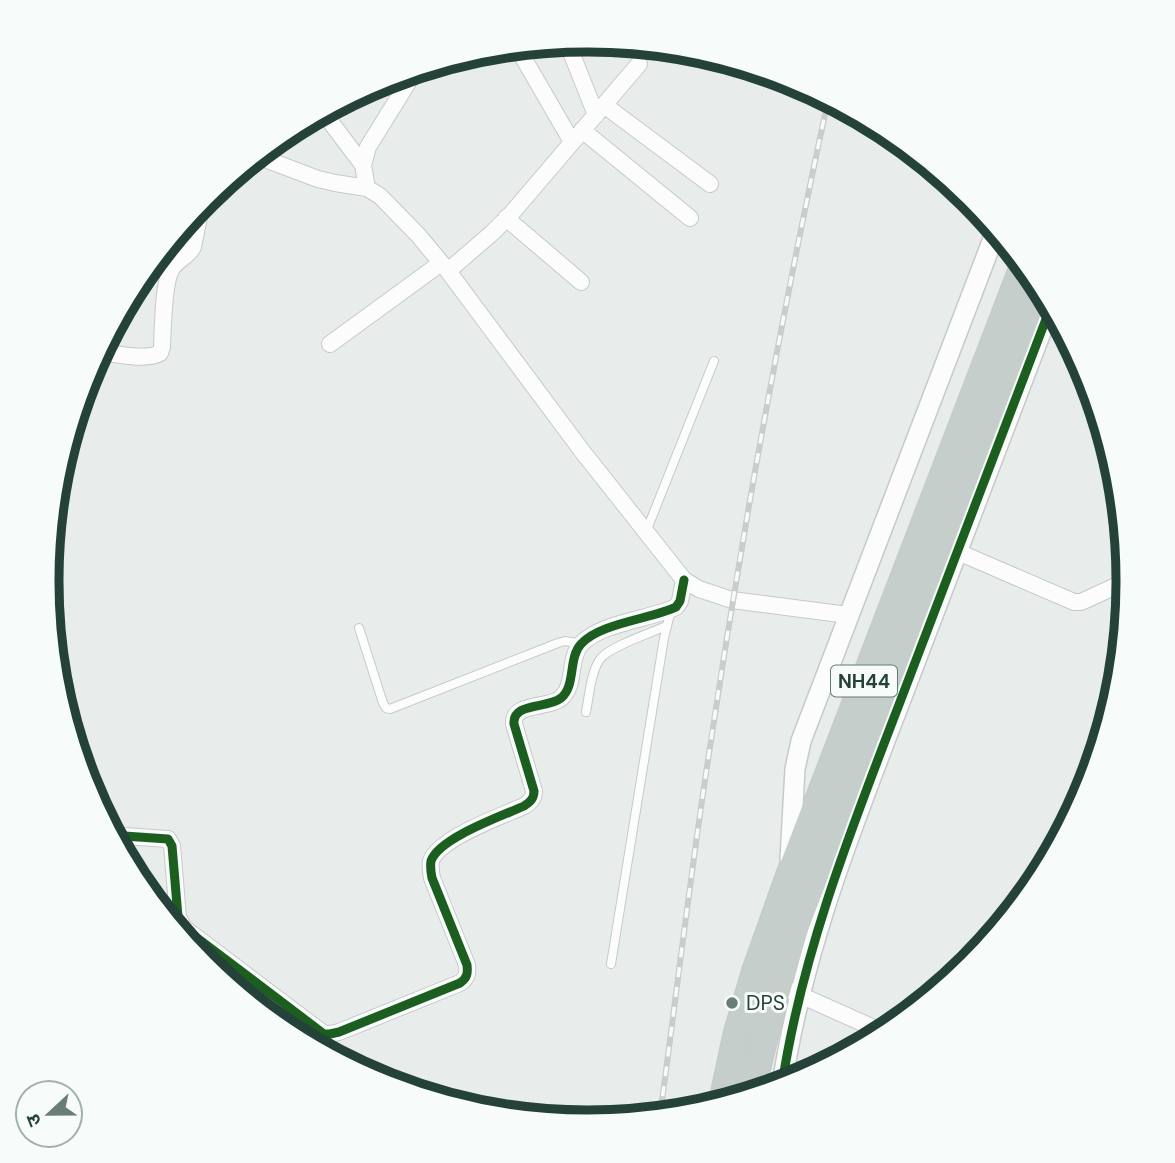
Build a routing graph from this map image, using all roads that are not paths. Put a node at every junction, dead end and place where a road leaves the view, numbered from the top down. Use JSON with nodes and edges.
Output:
{"nodes":[{"id":1,"x":572,"y":53,"type":"edge"},
{"id":2,"x":524,"y":57,"type":"edge"},
{"id":3,"x":639,"y":64,"type":"dead end"},
{"id":4,"x":406,"y":85,"type":"edge"},
{"id":5,"x":600,"y":110,"type":"junction"},
{"id":6,"x":329,"y":120,"type":"edge"},
{"id":7,"x":578,"y":136,"type":"junction"},
{"id":8,"x":268,"y":160,"type":"edge"},
{"id":9,"x":363,"y":165,"type":"junction"},
{"id":10,"x":710,"y":184,"type":"dead end"},
{"id":11,"x":367,"y":188,"type":"junction"},
{"id":12,"x":506,"y":218,"type":"junction"},
{"id":13,"x":690,"y":218,"type":"dead end"},
{"id":14,"x":197,"y":225,"type":"edge"},
{"id":15,"x":992,"y":241,"type":"edge"},
{"id":16,"x":444,"y":267,"type":"junction"},
{"id":17,"x":1019,"y":277,"type":"edge"},
{"id":18,"x":581,"y":282,"type":"dead end"},
{"id":19,"x":1036,"y":301,"type":"edge"},
{"id":20,"x":1046,"y":318,"type":"edge"},
{"id":21,"x":330,"y":344,"type":"dead end"},
{"id":22,"x":111,"y":353,"type":"edge"},
{"id":23,"x":714,"y":361,"type":"dead end"},
{"id":24,"x":646,"y":533,"type":"junction"},
{"id":25,"x":958,"y":552,"type":"junction"},
{"id":26,"x":684,"y":580,"type":"junction"},
{"id":27,"x":1116,"y":586,"type":"edge"},
{"id":28,"x":671,"y":610,"type":"junction"},
{"id":29,"x":848,"y":615,"type":"junction"},
{"id":30,"x":666,"y":626,"type":"junction"},
{"id":31,"x":359,"y":628,"type":"dead end"},
{"id":32,"x":581,"y":644,"type":"junction"},
{"id":33,"x":586,"y":712,"type":"dead end"},
{"id":34,"x":124,"y":836,"type":"dead end"},
{"id":35,"x":789,"y":877,"type":"junction"},
{"id":36,"x":178,"y":916,"type":"edge"},
{"id":37,"x":197,"y":938,"type":"edge"},
{"id":38,"x":611,"y":964,"type":"dead end"},
{"id":39,"x":789,"y":990,"type":"junction"},
{"id":40,"x":872,"y":1027,"type":"edge"},
{"id":41,"x":784,"y":1072,"type":"edge"},
{"id":42,"x":753,"y":1084,"type":"edge"},
{"id":43,"x":725,"y":1092,"type":"edge"}],
"edges":[{"from":1,"to":5,"type":"street"},
{"from":2,"to":7,"type":"street"},
{"from":3,"to":5,"type":"street"},
{"from":4,"to":9,"type":"street"},
{"from":5,"to":7,"type":"street"},
{"from":5,"to":10,"type":"street"},
{"from":6,"to":9,"type":"street"},
{"from":7,"to":12,"type":"street"},
{"from":7,"to":13,"type":"street"},
{"from":8,"to":11,"type":"street"},
{"from":9,"to":11,"type":"street"},
{"from":11,"to":16,"type":"street"},
{"from":12,"to":16,"type":"street"},
{"from":12,"to":18,"type":"street"},
{"from":14,"to":22,"type":"street"},
{"from":15,"to":29,"type":"street"},
{"from":16,"to":21,"type":"street"},
{"from":16,"to":24,"type":"street"},
{"from":17,"to":35,"type":"highway","number":"NH44"},
{"from":19,"to":39,"type":"highway","number":"NH44"},
{"from":20,"to":25,"type":"street"},
{"from":23,"to":24,"type":"lane"},
{"from":24,"to":26,"type":"street"},
{"from":25,"to":27,"type":"street"},
{"from":25,"to":39,"type":"street"},
{"from":26,"to":28,"type":"street"},
{"from":26,"to":29,"type":"street"},
{"from":28,"to":30,"type":"lane"},
{"from":28,"to":32,"type":"street"},
{"from":29,"to":35,"type":"street"},
{"from":30,"to":33,"type":"lane"},
{"from":30,"to":38,"type":"lane"},
{"from":31,"to":32,"type":"lane"},
{"from":32,"to":37,"type":"street"},
{"from":34,"to":36,"type":"street"},
{"from":35,"to":43,"type":"highway","number":"NH44"},
{"from":39,"to":40,"type":"street"},
{"from":39,"to":41,"type":"street"},
{"from":39,"to":42,"type":"highway","number":"NH44"}]}
